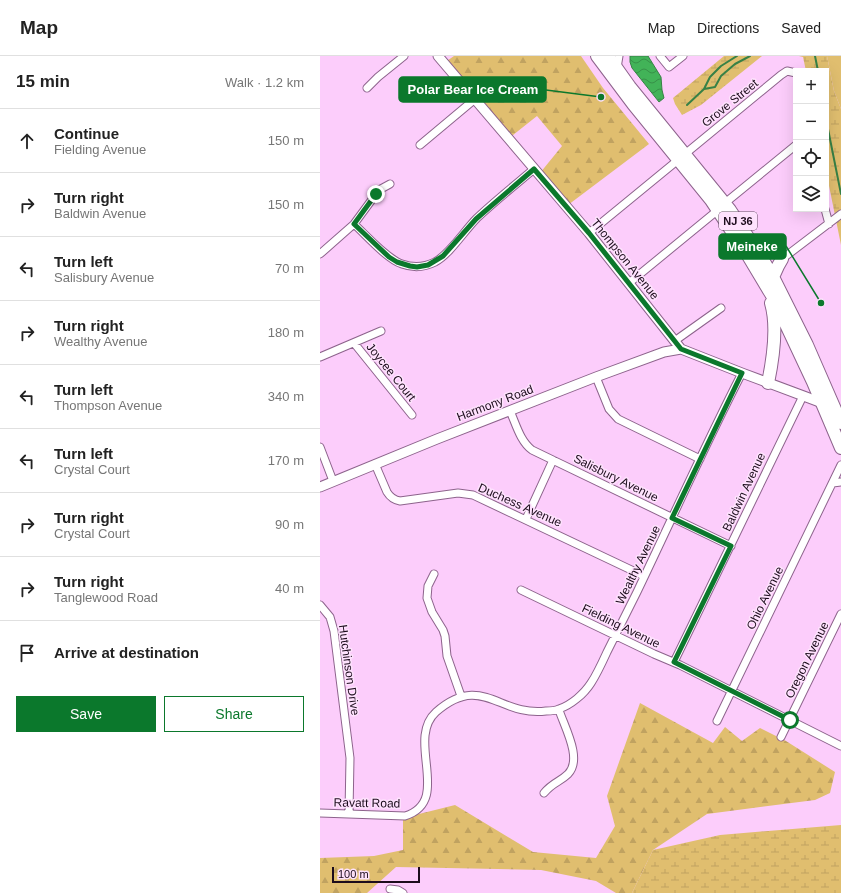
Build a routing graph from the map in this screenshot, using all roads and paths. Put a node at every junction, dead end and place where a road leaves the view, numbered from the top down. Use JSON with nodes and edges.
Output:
{"nodes":[{"id":1,"x":404,"y":56,"type":"edge"},
{"id":2,"x":438,"y":56,"type":"edge"},
{"id":3,"x":597,"y":56,"type":"edge"},
{"id":4,"x":608,"y":56,"type":"edge"},
{"id":5,"x":619,"y":56,"type":"edge"},
{"id":6,"x":660,"y":56,"type":"edge"},
{"id":7,"x":683,"y":56,"type":"edge"},
{"id":8,"x":617,"y":68,"type":"junction"},
{"id":9,"x":793,"y":72,"type":"edge"},
{"id":10,"x":367,"y":88,"type":"dead end"},
{"id":11,"x":475,"y":99,"type":"junction"},
{"id":12,"x":420,"y":146,"type":"dead end"},
{"id":13,"x":793,"y":148,"type":"edge"},
{"id":14,"x":682,"y":157,"type":"junction"},
{"id":15,"x":534,"y":169,"type":"junction"},
{"id":16,"x":390,"y":184,"type":"dead end"},
{"id":17,"x":722,"y":207,"type":"junction"},
{"id":18,"x":827,"y":212,"type":"edge"},
{"id":19,"x":841,"y":214,"type":"edge"},
{"id":20,"x":354,"y":224,"type":"junction"},
{"id":21,"x":829,"y":224,"type":"junction"},
{"id":22,"x":589,"y":233,"type":"junction"},
{"id":23,"x":320,"y":254,"type":"edge"},
{"id":24,"x":782,"y":259,"type":"junction"},
{"id":25,"x":763,"y":260,"type":"junction"},
{"id":26,"x":768,"y":278,"type":"junction"},
{"id":27,"x":629,"y":283,"type":"junction"},
{"id":28,"x":721,"y":308,"type":"dead end"},
{"id":29,"x":381,"y":331,"type":"dead end"},
{"id":30,"x":676,"y":340,"type":"junction"},
{"id":31,"x":354,"y":343,"type":"junction"},
{"id":32,"x":681,"y":349,"type":"junction"},
{"id":33,"x":320,"y":357,"type":"edge"},
{"id":34,"x":742,"y":373,"type":"junction"},
{"id":35,"x":596,"y":377,"type":"junction"},
{"id":36,"x":768,"y":383,"type":"junction"},
{"id":37,"x":803,"y":396,"type":"junction"},
{"id":38,"x":822,"y":403,"type":"junction"},
{"id":39,"x":838,"y":409,"type":"edge"},
{"id":40,"x":510,"y":411,"type":"junction"},
{"id":41,"x":412,"y":415,"type":"dead end"},
{"id":42,"x":841,"y":423,"type":"edge"},
{"id":43,"x":320,"y":447,"type":"edge"},
{"id":44,"x":841,"y":448,"type":"edge"},
{"id":45,"x":700,"y":459,"type":"junction"},
{"id":46,"x":553,"y":460,"type":"junction"},
{"id":47,"x":375,"y":464,"type":"junction"},
{"id":48,"x":841,"y":465,"type":"edge"},
{"id":49,"x":333,"y":481,"type":"junction"},
{"id":50,"x":841,"y":482,"type":"edge"},
{"id":51,"x":833,"y":483,"type":"junction"},
{"id":52,"x":320,"y":487,"type":"edge"},
{"id":53,"x":672,"y":518,"type":"junction"},
{"id":54,"x":526,"y":519,"type":"junction"},
{"id":55,"x":731,"y":546,"type":"junction"},
{"id":56,"x":434,"y":574,"type":"dead end"},
{"id":57,"x":644,"y":576,"type":"junction"},
{"id":58,"x":521,"y":590,"type":"dead end"},
{"id":59,"x":320,"y":605,"type":"edge"},
{"id":60,"x":841,"y":614,"type":"edge"},
{"id":61,"x":615,"y":636,"type":"junction"},
{"id":62,"x":674,"y":662,"type":"junction"},
{"id":63,"x":732,"y":691,"type":"junction"},
{"id":64,"x":461,"y":696,"type":"junction"},
{"id":65,"x":559,"y":710,"type":"junction"},
{"id":66,"x":790,"y":720,"type":"junction"},
{"id":67,"x":717,"y":721,"type":"dead end"},
{"id":68,"x":781,"y":737,"type":"dead end"},
{"id":69,"x":841,"y":746,"type":"edge"},
{"id":70,"x":544,"y":793,"type":"dead end"},
{"id":71,"x":320,"y":813,"type":"edge"},
{"id":72,"x":349,"y":814,"type":"junction"},
{"id":73,"x":390,"y":889,"type":"dead end"},
{"id":74,"x":403,"y":893,"type":"edge"}],
"edges":[{"from":1,"to":10,"type":"street"},
{"from":2,"to":11,"type":"street","name":"Thompson Avenue"},
{"from":3,"to":14,"type":"highway","number":"NJ 36"},
{"from":4,"to":8,"type":"highway","number":"NJ 36"},
{"from":5,"to":8,"type":"street"},
{"from":6,"to":7,"type":"street"},
{"from":8,"to":14,"type":"highway","number":"NJ 36"},
{"from":9,"to":14,"type":"street","name":"Grove Street"},
{"from":11,"to":12,"type":"street"},
{"from":11,"to":15,"type":"street","name":"Thompson Avenue"},
{"from":13,"to":17,"type":"street"},
{"from":14,"to":17,"type":"highway","number":"NJ 36"},
{"from":14,"to":22,"type":"street","name":"Grove Street"},
{"from":15,"to":20,"type":"street"},
{"from":15,"to":22,"type":"street","name":"Thompson Avenue"},
{"from":16,"to":20,"type":"street"},
{"from":17,"to":25,"type":"highway","number":"NJ 36"},
{"from":17,"to":26,"type":"highway","number":"NJ 36"},
{"from":17,"to":27,"type":"street"},
{"from":18,"to":21,"type":"street"},
{"from":19,"to":21,"type":"street"},
{"from":20,"to":23,"type":"street"},
{"from":21,"to":24,"type":"street"},
{"from":22,"to":27,"type":"street","name":"Thompson Avenue"},
{"from":24,"to":25,"type":"highway"},
{"from":24,"to":26,"type":"highway"},
{"from":25,"to":26,"type":"highway","number":"NJ 36"},
{"from":26,"to":36,"type":"highway"},
{"from":26,"to":38,"type":"highway","number":"NJ 36"},
{"from":26,"to":39,"type":"highway","number":"NJ 36"},
{"from":27,"to":30,"type":"street","name":"Thompson Avenue"},
{"from":28,"to":30,"type":"street"},
{"from":29,"to":31,"type":"street"},
{"from":30,"to":32,"type":"street","name":"Thompson Avenue"},
{"from":31,"to":33,"type":"street"},
{"from":31,"to":41,"type":"street","name":"Joycee Court"},
{"from":32,"to":34,"type":"street"},
{"from":32,"to":35,"type":"street","name":"Harmony Road"},
{"from":34,"to":36,"type":"street"},
{"from":34,"to":45,"type":"street","name":"Wealthy Avenue"},
{"from":35,"to":40,"type":"street","name":"Harmony Road"},
{"from":35,"to":45,"type":"street"},
{"from":36,"to":37,"type":"street"},
{"from":37,"to":38,"type":"street"},
{"from":37,"to":55,"type":"street","name":"Baldwin Avenue"},
{"from":38,"to":39,"type":"street"},
{"from":38,"to":44,"type":"highway","number":"NJ 36"},
{"from":39,"to":42,"type":"highway","number":"NJ 36"},
{"from":40,"to":46,"type":"street","name":"Salisbury Avenue"},
{"from":40,"to":47,"type":"street","name":"Harmony Road"},
{"from":43,"to":49,"type":"street"},
{"from":45,"to":53,"type":"street","name":"Wealthy Avenue"},
{"from":46,"to":53,"type":"street","name":"Salisbury Avenue"},
{"from":46,"to":54,"type":"street"},
{"from":47,"to":49,"type":"street","name":"Harmony Road"},
{"from":47,"to":54,"type":"street","name":"Duchess Avenue"},
{"from":48,"to":51,"type":"street","name":"Ohio Avenue"},
{"from":49,"to":52,"type":"street","name":"Harmony Road"},
{"from":50,"to":51,"type":"street"},
{"from":51,"to":63,"type":"street","name":"Ohio Avenue"},
{"from":53,"to":55,"type":"street","name":"Salisbury Avenue"},
{"from":53,"to":57,"type":"street","name":"Wealthy Avenue"},
{"from":54,"to":57,"type":"street","name":"Duchess Avenue"},
{"from":55,"to":62,"type":"street","name":"Baldwin Avenue"},
{"from":56,"to":64,"type":"street"},
{"from":57,"to":61,"type":"street","name":"Wealthy Avenue"},
{"from":58,"to":61,"type":"street","name":"Fielding Avenue"},
{"from":59,"to":72,"type":"street","name":"Hutchinson Drive"},
{"from":60,"to":66,"type":"street","name":"Oregon Avenue"},
{"from":61,"to":62,"type":"street","name":"Fielding Avenue"},
{"from":61,"to":65,"type":"street"},
{"from":62,"to":63,"type":"street","name":"Fielding Avenue"},
{"from":63,"to":66,"type":"street","name":"Fielding Avenue"},
{"from":63,"to":67,"type":"street","name":"Ohio Avenue"},
{"from":64,"to":65,"type":"street"},
{"from":64,"to":72,"type":"street","name":"Ravatt Road"},
{"from":65,"to":70,"type":"street"},
{"from":66,"to":68,"type":"street","name":"Oregon Avenue"},
{"from":66,"to":69,"type":"street","name":"Fielding Avenue"},
{"from":71,"to":72,"type":"street","name":"Ravatt Road"},
{"from":73,"to":74,"type":"street"}]}
